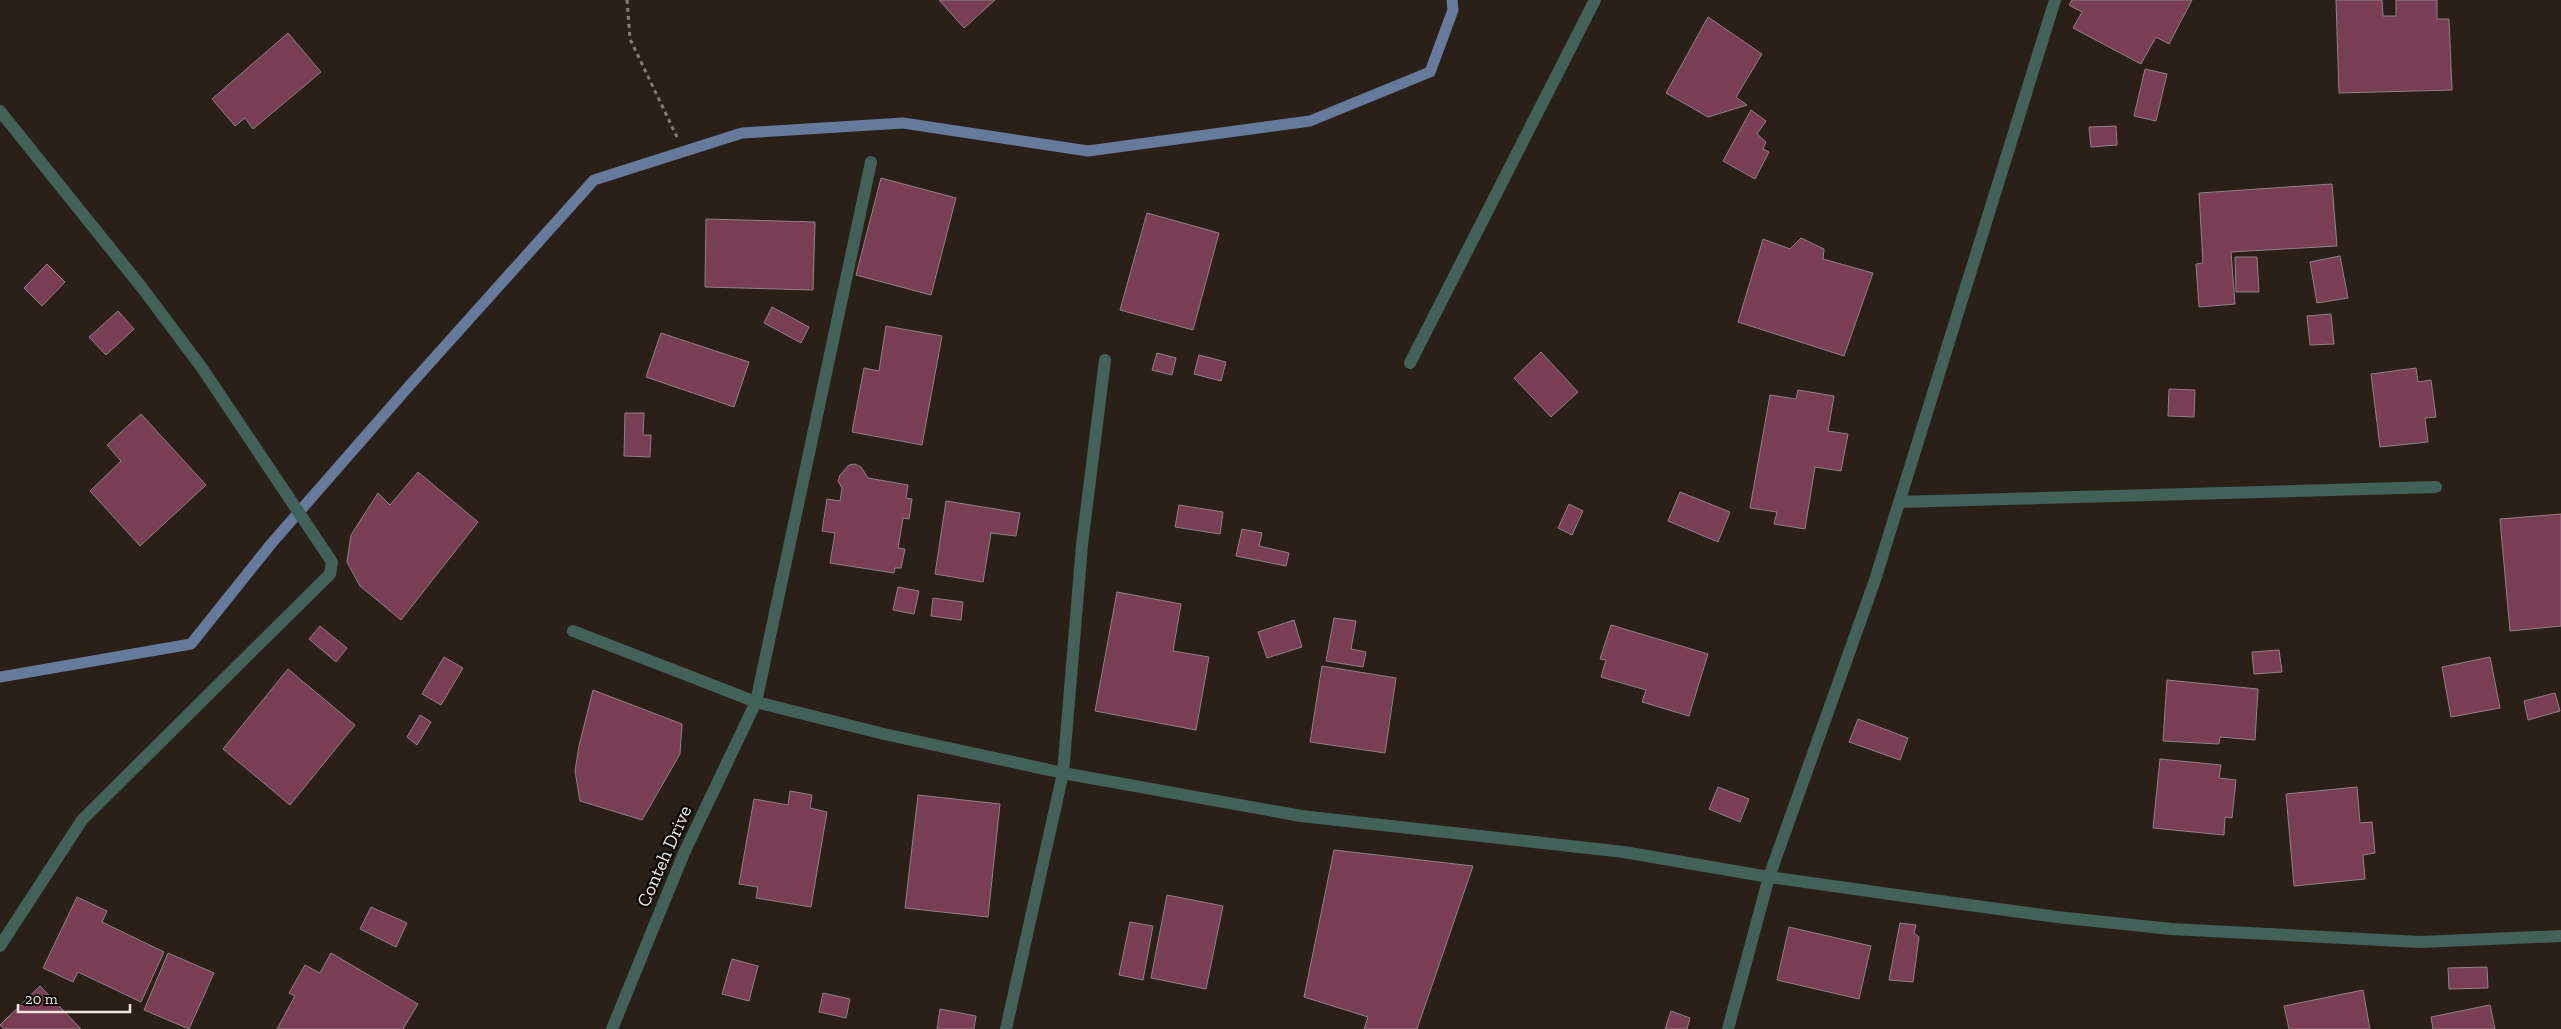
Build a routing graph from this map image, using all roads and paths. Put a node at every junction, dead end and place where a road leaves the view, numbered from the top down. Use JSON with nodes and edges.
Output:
{"nodes":[{"id":1,"x":627,"y":0,"type":"edge"},
{"id":2,"x":1595,"y":0,"type":"edge"},
{"id":3,"x":2055,"y":0,"type":"edge"},
{"id":4,"x":0,"y":111,"type":"edge"},
{"id":5,"x":677,"y":137,"type":"dead end"},
{"id":6,"x":871,"y":162,"type":"dead end"},
{"id":7,"x":1105,"y":360,"type":"dead end"},
{"id":8,"x":1410,"y":363,"type":"dead end"},
{"id":9,"x":2436,"y":488,"type":"dead end"},
{"id":10,"x":1899,"y":502,"type":"junction"},
{"id":11,"x":573,"y":631,"type":"dead end"},
{"id":12,"x":756,"y":702,"type":"junction"},
{"id":13,"x":1063,"y":773,"type":"junction"},
{"id":14,"x":1769,"y":876,"type":"junction"},
{"id":15,"x":2561,"y":936,"type":"edge"},
{"id":16,"x":0,"y":946,"type":"edge"},
{"id":17,"x":612,"y":1029,"type":"edge"},
{"id":18,"x":1006,"y":1029,"type":"edge"},
{"id":19,"x":1728,"y":1029,"type":"edge"}],
"edges":[{"from":1,"to":5,"type":"path"},
{"from":2,"to":8,"type":"street"},
{"from":3,"to":10,"type":"street"},
{"from":4,"to":16,"type":"street"},
{"from":6,"to":12,"type":"street","name":"Conteh Drive"},
{"from":7,"to":13,"type":"street"},
{"from":9,"to":10,"type":"street"},
{"from":10,"to":14,"type":"street"},
{"from":11,"to":12,"type":"street"},
{"from":12,"to":13,"type":"street"},
{"from":12,"to":17,"type":"street","name":"Conteh Drive"},
{"from":13,"to":14,"type":"street"},
{"from":13,"to":18,"type":"street"},
{"from":14,"to":15,"type":"street"},
{"from":14,"to":19,"type":"street"}]}
